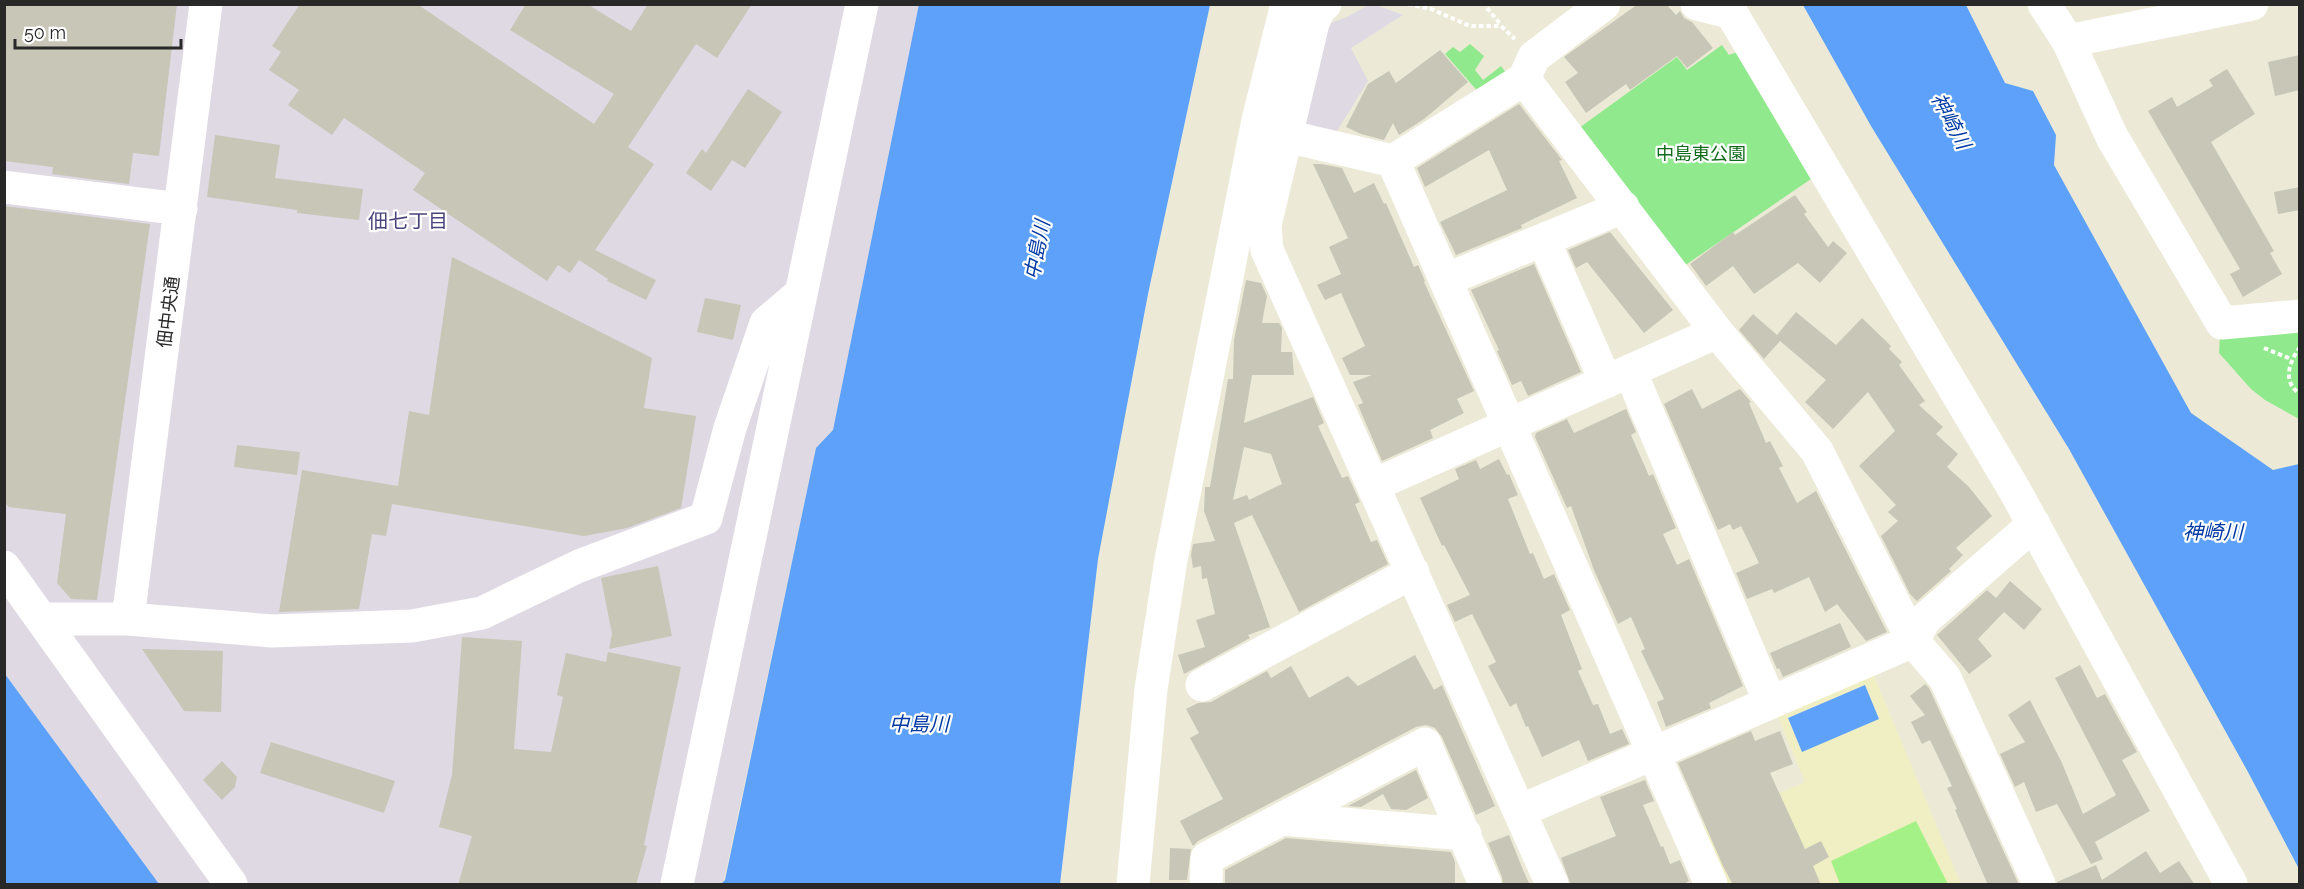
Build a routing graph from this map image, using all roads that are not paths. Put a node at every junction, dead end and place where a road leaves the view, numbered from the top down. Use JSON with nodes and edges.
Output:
{"nodes":[{"id":1,"x":206,"y":4,"type":"edge"},
{"id":2,"x":862,"y":4,"type":"edge"},
{"id":3,"x":1287,"y":4,"type":"edge"},
{"id":4,"x":1325,"y":4,"type":"edge"},
{"id":5,"x":1604,"y":4,"type":"edge"},
{"id":6,"x":1698,"y":4,"type":"edge"},
{"id":7,"x":2044,"y":4,"type":"edge"},
{"id":8,"x":2252,"y":4,"type":"edge"},
{"id":9,"x":1728,"y":8,"type":"edge"},
{"id":10,"x":2068,"y":41,"type":"junction"},
{"id":11,"x":1529,"y":68,"type":"junction"},
{"id":12,"x":1286,"y":136,"type":"junction"},
{"id":13,"x":1393,"y":161,"type":"junction"},
{"id":14,"x":4,"y":187,"type":"edge"},
{"id":15,"x":1623,"y":207,"type":"junction"},
{"id":16,"x":181,"y":209,"type":"junction"},
{"id":17,"x":1544,"y":241,"type":"junction"},
{"id":18,"x":1445,"y":280,"type":"junction"},
{"id":19,"x":800,"y":294,"type":"junction"},
{"id":20,"x":2300,"y":316,"type":"edge"},
{"id":21,"x":1717,"y":332,"type":"junction"},
{"id":22,"x":1618,"y":377,"type":"junction"},
{"id":23,"x":1510,"y":426,"type":"junction"},
{"id":24,"x":1374,"y":485,"type":"junction"},
{"id":25,"x":2034,"y":524,"type":"junction"},
{"id":26,"x":4,"y":567,"type":"edge"},
{"id":27,"x":1413,"y":572,"type":"junction"},
{"id":28,"x":42,"y":619,"type":"junction"},
{"id":29,"x":128,"y":619,"type":"junction"},
{"id":30,"x":1913,"y":641,"type":"junction"},
{"id":31,"x":1202,"y":685,"type":"dead end"},
{"id":32,"x":1770,"y":702,"type":"junction"},
{"id":33,"x":1654,"y":753,"type":"junction"},
{"id":34,"x":1520,"y":811,"type":"junction"},
{"id":35,"x":1282,"y":819,"type":"junction"},
{"id":36,"x":1465,"y":834,"type":"junction"},
{"id":37,"x":231,"y":885,"type":"edge"},
{"id":38,"x":677,"y":885,"type":"edge"},
{"id":39,"x":1133,"y":885,"type":"edge"},
{"id":40,"x":1206,"y":885,"type":"edge"},
{"id":41,"x":1485,"y":885,"type":"edge"},
{"id":42,"x":1552,"y":885,"type":"edge"},
{"id":43,"x":1711,"y":885,"type":"edge"},
{"id":44,"x":2039,"y":885,"type":"edge"},
{"id":45,"x":2230,"y":885,"type":"edge"}],
"edges":[{"from":1,"to":16,"type":"street","name":"佃中央通"},
{"from":2,"to":19,"type":"street"},
{"from":3,"to":39,"type":"street"},
{"from":4,"to":12,"type":"street"},
{"from":5,"to":11,"type":"street"},
{"from":6,"to":9,"type":"street"},
{"from":7,"to":10,"type":"street"},
{"from":8,"to":10,"type":"street"},
{"from":9,"to":25,"type":"street"},
{"from":10,"to":20,"type":"street"},
{"from":11,"to":13,"type":"street"},
{"from":11,"to":15,"type":"street"},
{"from":12,"to":13,"type":"street"},
{"from":12,"to":24,"type":"street"},
{"from":13,"to":18,"type":"street"},
{"from":14,"to":16,"type":"street"},
{"from":15,"to":17,"type":"street"},
{"from":15,"to":21,"type":"street"},
{"from":16,"to":29,"type":"street","name":"佃中央通"},
{"from":17,"to":18,"type":"street"},
{"from":17,"to":22,"type":"street"},
{"from":18,"to":23,"type":"street"},
{"from":19,"to":29,"type":"street"},
{"from":19,"to":38,"type":"street"},
{"from":21,"to":22,"type":"street"},
{"from":21,"to":30,"type":"street"},
{"from":22,"to":23,"type":"street"},
{"from":22,"to":32,"type":"street"},
{"from":23,"to":24,"type":"street"},
{"from":23,"to":33,"type":"street"},
{"from":24,"to":27,"type":"street"},
{"from":25,"to":30,"type":"street"},
{"from":25,"to":45,"type":"street"},
{"from":26,"to":28,"type":"street"},
{"from":27,"to":31,"type":"street"},
{"from":27,"to":34,"type":"street"},
{"from":28,"to":29,"type":"street"},
{"from":28,"to":37,"type":"street"},
{"from":30,"to":32,"type":"street"},
{"from":30,"to":44,"type":"street"},
{"from":32,"to":33,"type":"street"},
{"from":33,"to":34,"type":"street"},
{"from":33,"to":43,"type":"street"},
{"from":34,"to":42,"type":"street"},
{"from":35,"to":36,"type":"street"},
{"from":35,"to":36,"type":"street"},
{"from":35,"to":40,"type":"street"},
{"from":36,"to":41,"type":"street"}]}
